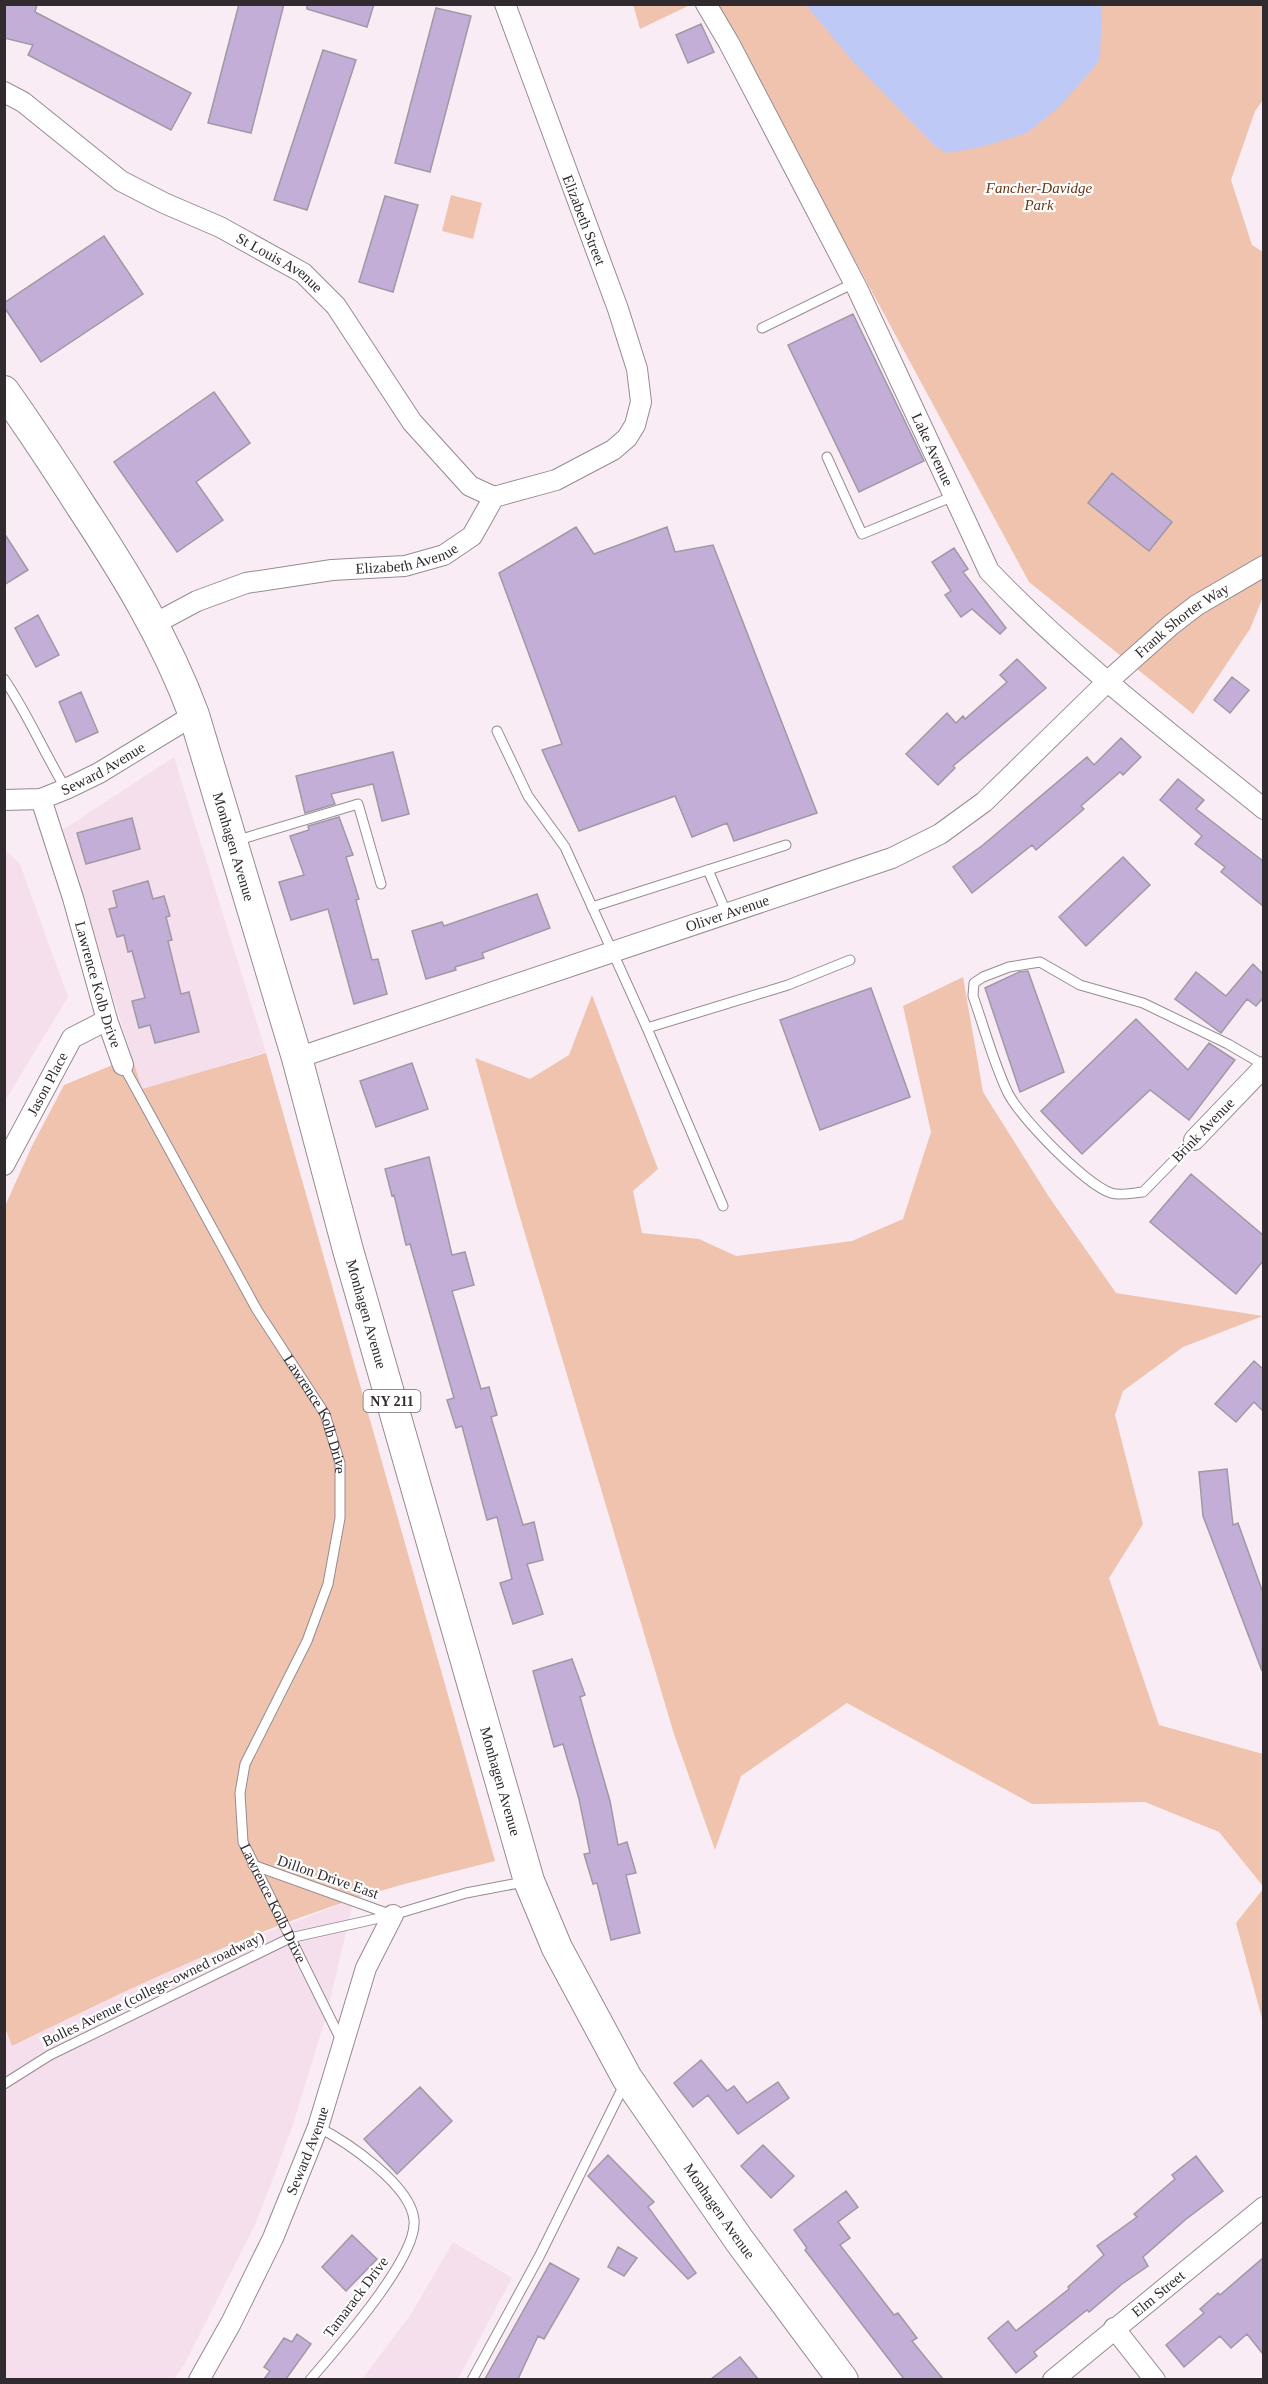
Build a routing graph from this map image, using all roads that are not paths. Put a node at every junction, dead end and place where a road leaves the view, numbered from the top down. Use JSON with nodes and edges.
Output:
{"nodes":[{"id":1,"x":506,"y":4,"type":"edge"},
{"id":2,"x":706,"y":4,"type":"edge"},
{"id":3,"x":4,"y":92,"type":"edge"},
{"id":4,"x":854,"y":283,"type":"junction"},
{"id":5,"x":762,"y":328,"type":"dead end"},
{"id":6,"x":4,"y":391,"type":"edge"},
{"id":7,"x":827,"y":457,"type":"dead end"},
{"id":8,"x":494,"y":496,"type":"junction"},
{"id":9,"x":954,"y":496,"type":"junction"},
{"id":10,"x":1263,"y":566,"type":"edge"},
{"id":11,"x":154,"y":624,"type":"junction"},
{"id":12,"x":4,"y":679,"type":"edge"},
{"id":13,"x":1107,"y":682,"type":"junction"},
{"id":14,"x":194,"y":715,"type":"junction"},
{"id":15,"x":497,"y":731,"type":"dead end"},
{"id":16,"x":66,"y":789,"type":"junction"},
{"id":17,"x":41,"y":799,"type":"junction"},
{"id":18,"x":4,"y":800,"type":"edge"},
{"id":19,"x":1263,"y":809,"type":"edge"},
{"id":20,"x":232,"y":842,"type":"junction"},
{"id":21,"x":786,"y":845,"type":"dead end"},
{"id":22,"x":708,"y":870,"type":"junction"},
{"id":23,"x":381,"y":884,"type":"dead end"},
{"id":24,"x":592,"y":907,"type":"junction"},
{"id":25,"x":726,"y":912,"type":"junction"},
{"id":26,"x":613,"y":951,"type":"junction"},
{"id":27,"x":850,"y":960,"type":"dead end"},
{"id":28,"x":107,"y":1020,"type":"junction"},
{"id":29,"x":647,"y":1028,"type":"junction"},
{"id":30,"x":297,"y":1058,"type":"junction"},
{"id":31,"x":123,"y":1065,"type":"joint"},
{"id":32,"x":1263,"y":1066,"type":"edge"},
{"id":33,"x":1194,"y":1140,"type":"joint"},
{"id":34,"x":4,"y":1165,"type":"edge"},
{"id":35,"x":723,"y":1206,"type":"dead end"},
{"id":36,"x":253,"y":1865,"type":"junction"},
{"id":37,"x":529,"y":1881,"type":"junction"},
{"id":38,"x":393,"y":1915,"type":"junction"},
{"id":39,"x":290,"y":1938,"type":"junction"},
{"id":40,"x":343,"y":2044,"type":"junction"},
{"id":41,"x":627,"y":2078,"type":"junction"},
{"id":42,"x":4,"y":2084,"type":"edge"},
{"id":43,"x":318,"y":2127,"type":"junction"},
{"id":44,"x":1263,"y":2207,"type":"edge"},
{"id":45,"x":1114,"y":2328,"type":"junction"},
{"id":46,"x":199,"y":2379,"type":"edge"},
{"id":47,"x":310,"y":2379,"type":"edge"},
{"id":48,"x":472,"y":2379,"type":"edge"},
{"id":49,"x":843,"y":2379,"type":"edge"},
{"id":50,"x":1053,"y":2379,"type":"edge"},
{"id":51,"x":1155,"y":2379,"type":"edge"}],
"edges":[{"from":1,"to":8,"type":"street","name":"Elizabeth Street"},
{"from":2,"to":4,"type":"street","name":"Lake Avenue"},
{"from":3,"to":8,"type":"street","name":"St Louis Avenue"},
{"from":4,"to":5,"type":"lane"},
{"from":4,"to":9,"type":"street","name":"Lake Avenue"},
{"from":6,"to":11,"type":"main road","name":"Monhagen Avenue","number":"NY 211"},
{"from":7,"to":9,"type":"lane"},
{"from":8,"to":11,"type":"street","name":"Elizabeth Avenue"},
{"from":9,"to":13,"type":"street","name":"Lake Avenue"},
{"from":10,"to":13,"type":"street","name":"Frank Shorter Way"},
{"from":11,"to":14,"type":"main road","name":"Monhagen Avenue","number":"NY 211"},
{"from":12,"to":16,"type":"lane"},
{"from":13,"to":19,"type":"street","name":"Lake Avenue"},
{"from":13,"to":25,"type":"street","name":"Oliver Avenue"},
{"from":14,"to":16,"type":"street","name":"Seward Avenue"},
{"from":14,"to":20,"type":"main road","name":"Monhagen Avenue","number":"NY 211"},
{"from":15,"to":24,"type":"lane"},
{"from":16,"to":17,"type":"street","name":"Seward Avenue"},
{"from":17,"to":18,"type":"street","name":"Seward Avenue"},
{"from":17,"to":28,"type":"street","name":"Lawrence Kolb Drive"},
{"from":20,"to":23,"type":"lane"},
{"from":20,"to":30,"type":"main road","name":"Monhagen Avenue","number":"NY 211"},
{"from":21,"to":22,"type":"lane"},
{"from":22,"to":24,"type":"lane"},
{"from":22,"to":25,"type":"lane"},
{"from":24,"to":26,"type":"lane"},
{"from":25,"to":26,"type":"street","name":"Oliver Avenue"},
{"from":26,"to":29,"type":"lane"},
{"from":26,"to":30,"type":"street","name":"Oliver Avenue"},
{"from":27,"to":29,"type":"lane"},
{"from":28,"to":31,"type":"street","name":"Lawrence Kolb Drive"},
{"from":28,"to":34,"type":"street","name":"Jason Place"},
{"from":29,"to":35,"type":"lane"},
{"from":30,"to":37,"type":"main road","name":"Monhagen Avenue","number":"NY 211"},
{"from":31,"to":36,"type":"lane","name":"Lawrence Kolb Drive"},
{"from":32,"to":33,"type":"street","name":"Brink Avenue"},
{"from":32,"to":33,"type":"lane","name":"Brink Avenue"},
{"from":36,"to":38,"type":"lane","name":"Dillon Drive East"},
{"from":36,"to":39,"type":"lane","name":"Lawrence Kolb Drive"},
{"from":37,"to":38,"type":"lane","name":"Bolles Avenue (college-owned roadway)"},
{"from":37,"to":41,"type":"main road","name":"Monhagen Avenue","number":"NY 211"},
{"from":38,"to":39,"type":"lane","name":"Bolles Avenue (college-owned roadway)"},
{"from":38,"to":40,"type":"street","name":"Seward Avenue"},
{"from":39,"to":40,"type":"lane","name":"Lawrence Kolb Drive"},
{"from":39,"to":42,"type":"lane","name":"Bolles Avenue (college-owned roadway)"},
{"from":40,"to":43,"type":"street","name":"Seward Avenue"},
{"from":41,"to":48,"type":"lane"},
{"from":41,"to":49,"type":"main road","name":"Monhagen Avenue","number":"NY 211"},
{"from":43,"to":46,"type":"street","name":"Seward Avenue"},
{"from":43,"to":47,"type":"lane","name":"Tamarack Drive"},
{"from":44,"to":45,"type":"street","name":"Elm Street"},
{"from":45,"to":50,"type":"street","name":"Elm Street"},
{"from":45,"to":51,"type":"street"}]}
